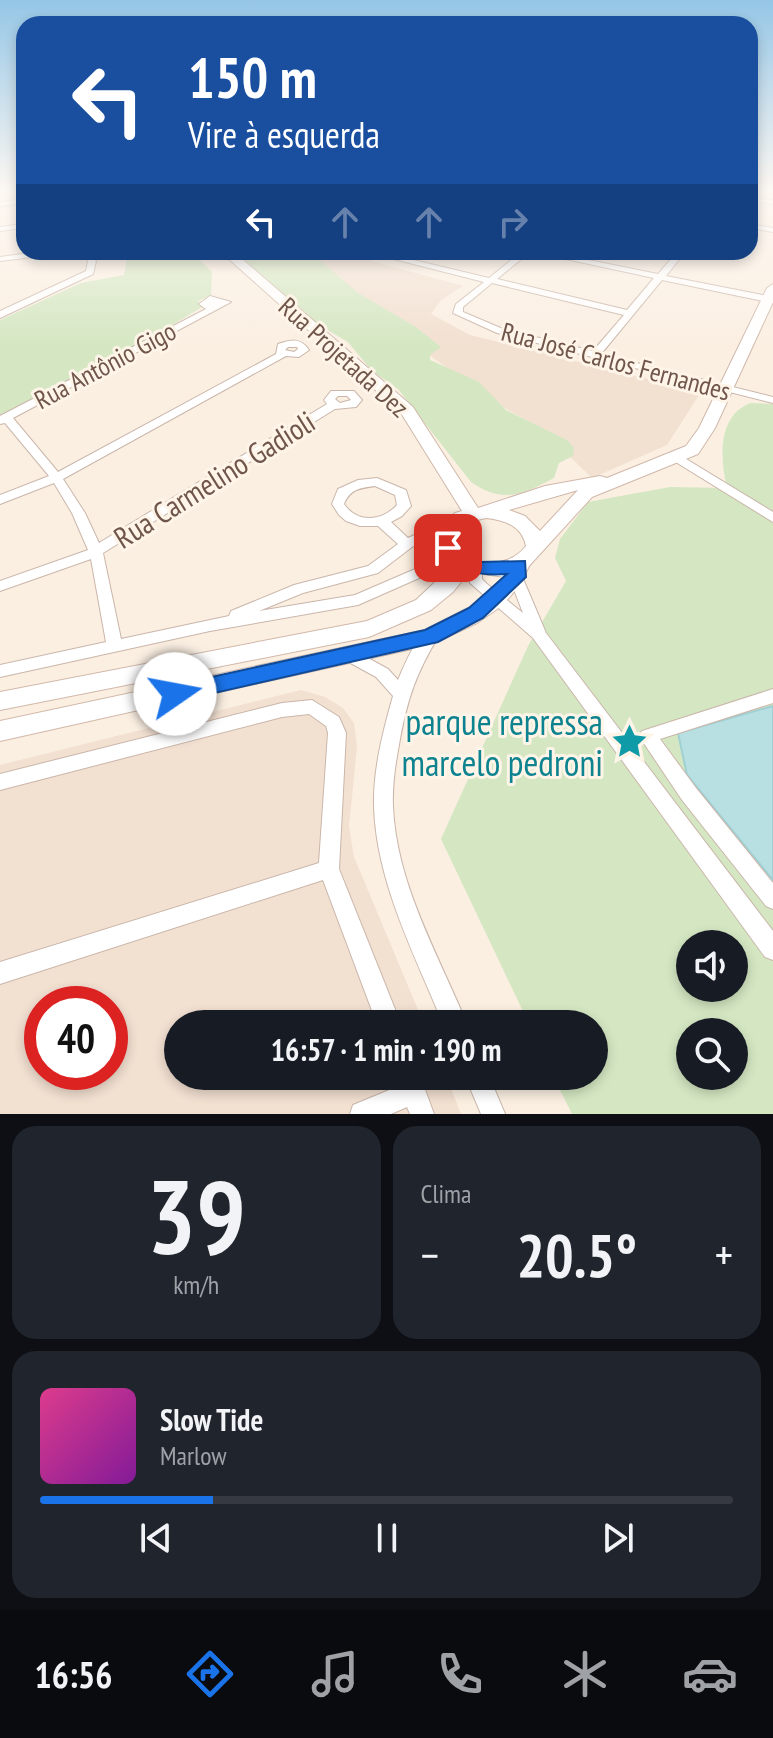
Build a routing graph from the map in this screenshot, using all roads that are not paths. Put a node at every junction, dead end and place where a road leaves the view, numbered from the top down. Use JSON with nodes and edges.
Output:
{"nodes":[{"id":1,"x":91,"y":260,"type":"edge"},
{"id":2,"x":236,"y":260,"type":"edge"},
{"id":3,"x":403,"y":260,"type":"edge"},
{"id":4,"x":517,"y":260,"type":"edge"},
{"id":5,"x":576,"y":260,"type":"edge"},
{"id":6,"x":674,"y":260,"type":"edge"},
{"id":7,"x":659,"y":277,"type":"junction"},
{"id":8,"x":492,"y":282,"type":"junction"},
{"id":9,"x":772,"y":296,"type":"edge"},
{"id":10,"x":210,"y":308,"type":"dead end"},
{"id":11,"x":628,"y":313,"type":"junction"},
{"id":12,"x":0,"y":315,"type":"edge"},
{"id":13,"x":283,"y":354,"type":"dead end"},
{"id":14,"x":594,"y":356,"type":"junction"},
{"id":15,"x":723,"y":390,"type":"junction"},
{"id":16,"x":773,"y":400,"type":"edge"},
{"id":17,"x":333,"y":405,"type":"dead end"},
{"id":18,"x":3,"y":420,"type":"edge"},
{"id":19,"x":678,"y":458,"type":"junction"},
{"id":20,"x":623,"y":477,"type":"junction"},
{"id":21,"x":56,"y":478,"type":"junction"},
{"id":22,"x":0,"y":500,"type":"edge"},
{"id":23,"x":479,"y":513,"type":"junction"},
{"id":24,"x":773,"y":518,"type":"edge"},
{"id":25,"x":381,"y":521,"type":"junction"},
{"id":26,"x":452,"y":523,"type":"junction"},
{"id":27,"x":407,"y":544,"type":"junction"},
{"id":28,"x":536,"y":547,"type":"junction"},
{"id":29,"x":95,"y":552,"type":"junction"},
{"id":30,"x":465,"y":562,"type":"junction"},
{"id":31,"x":373,"y":570,"type":"junction"},
{"id":32,"x":518,"y":571,"type":"junction"},
{"id":33,"x":0,"y":586,"type":"edge"},
{"id":34,"x":387,"y":586,"type":"junction"},
{"id":35,"x":495,"y":599,"type":"junction"},
{"id":36,"x":210,"y":625,"type":"junction"},
{"id":37,"x":538,"y":634,"type":"junction"},
{"id":38,"x":430,"y":637,"type":"junction"},
{"id":39,"x":115,"y":646,"type":"junction"},
{"id":40,"x":351,"y":656,"type":"junction"},
{"id":41,"x":0,"y":671,"type":"edge"},
{"id":42,"x":400,"y":693,"type":"junction"},
{"id":43,"x":773,"y":696,"type":"edge"},
{"id":44,"x":0,"y":701,"type":"edge"},
{"id":45,"x":0,"y":731,"type":"edge"},
{"id":46,"x":622,"y":743,"type":"junction"},
{"id":47,"x":0,"y":782,"type":"edge"},
{"id":48,"x":329,"y":869,"type":"junction"},
{"id":49,"x":773,"y":899,"type":"edge"},
{"id":50,"x":773,"y":949,"type":"edge"},
{"id":51,"x":0,"y":973,"type":"edge"},
{"id":52,"x":384,"y":1010,"type":"edge"},
{"id":53,"x":449,"y":1010,"type":"edge"},
{"id":54,"x":483,"y":1090,"type":"edge"},
{"id":55,"x":415,"y":1094,"type":"edge"},
{"id":56,"x":362,"y":1114,"type":"edge"},
{"id":57,"x":493,"y":1114,"type":"edge"}],
"edges":[{"from":1,"to":12,"type":"street"},
{"from":2,"to":23,"type":"street","name":"Rua Projetada Dez"},
{"from":3,"to":8,"type":"street"},
{"from":4,"to":8,"type":"street"},
{"from":5,"to":7,"type":"street"},
{"from":6,"to":7,"type":"street"},
{"from":7,"to":9,"type":"street"},
{"from":7,"to":11,"type":"street"},
{"from":8,"to":11,"type":"street"},
{"from":8,"to":14,"type":"street","name":"Rua José Carlos Fernandes"},
{"from":9,"to":15,"type":"street"},
{"from":10,"to":18,"type":"street","name":"Rua Antônio Gigo"},
{"from":11,"to":14,"type":"street"},
{"from":13,"to":21,"type":"street"},
{"from":14,"to":15,"type":"street","name":"Rua José Carlos Fernandes"},
{"from":15,"to":16,"type":"street","name":"Rua José Carlos Fernandes"},
{"from":15,"to":19,"type":"street"},
{"from":17,"to":29,"type":"street","name":"Rua Carmelino Gadioli"},
{"from":18,"to":21,"type":"street"},
{"from":19,"to":20,"type":"street"},
{"from":19,"to":24,"type":"street"},
{"from":20,"to":23,"type":"street"},
{"from":20,"to":28,"type":"street"},
{"from":21,"to":22,"type":"street"},
{"from":21,"to":29,"type":"street"},
{"from":23,"to":26,"type":"street"},
{"from":23,"to":28,"type":"street"},
{"from":25,"to":25,"type":"street"},
{"from":25,"to":27,"type":"street"},
{"from":26,"to":27,"type":"street"},
{"from":26,"to":30,"type":"street"},
{"from":27,"to":31,"type":"street"},
{"from":28,"to":32,"type":"street"},
{"from":29,"to":33,"type":"street","name":"Rua Carmelino Gadioli"},
{"from":29,"to":39,"type":"street"},
{"from":30,"to":32,"type":"street"},
{"from":30,"to":34,"type":"street"},
{"from":30,"to":35,"type":"street"},
{"from":30,"to":44,"type":"street"},
{"from":31,"to":34,"type":"street"},
{"from":31,"to":36,"type":"street"},
{"from":32,"to":35,"type":"street"},
{"from":32,"to":37,"type":"street"},
{"from":34,"to":36,"type":"street"},
{"from":35,"to":37,"type":"street"},
{"from":35,"to":38,"type":"street"},
{"from":36,"to":39,"type":"street"},
{"from":37,"to":46,"type":"street"},
{"from":38,"to":40,"type":"street"},
{"from":38,"to":42,"type":"street"},
{"from":39,"to":41,"type":"street"},
{"from":40,"to":42,"type":"street"},
{"from":40,"to":45,"type":"street"},
{"from":42,"to":53,"type":"street"},
{"from":43,"to":46,"type":"street"},
{"from":43,"to":49,"type":"street"},
{"from":46,"to":50,"type":"street"},
{"from":47,"to":48,"type":"street"},
{"from":48,"to":51,"type":"street"},
{"from":48,"to":52,"type":"street"},
{"from":54,"to":57,"type":"street"},
{"from":55,"to":56,"type":"street"}]}
